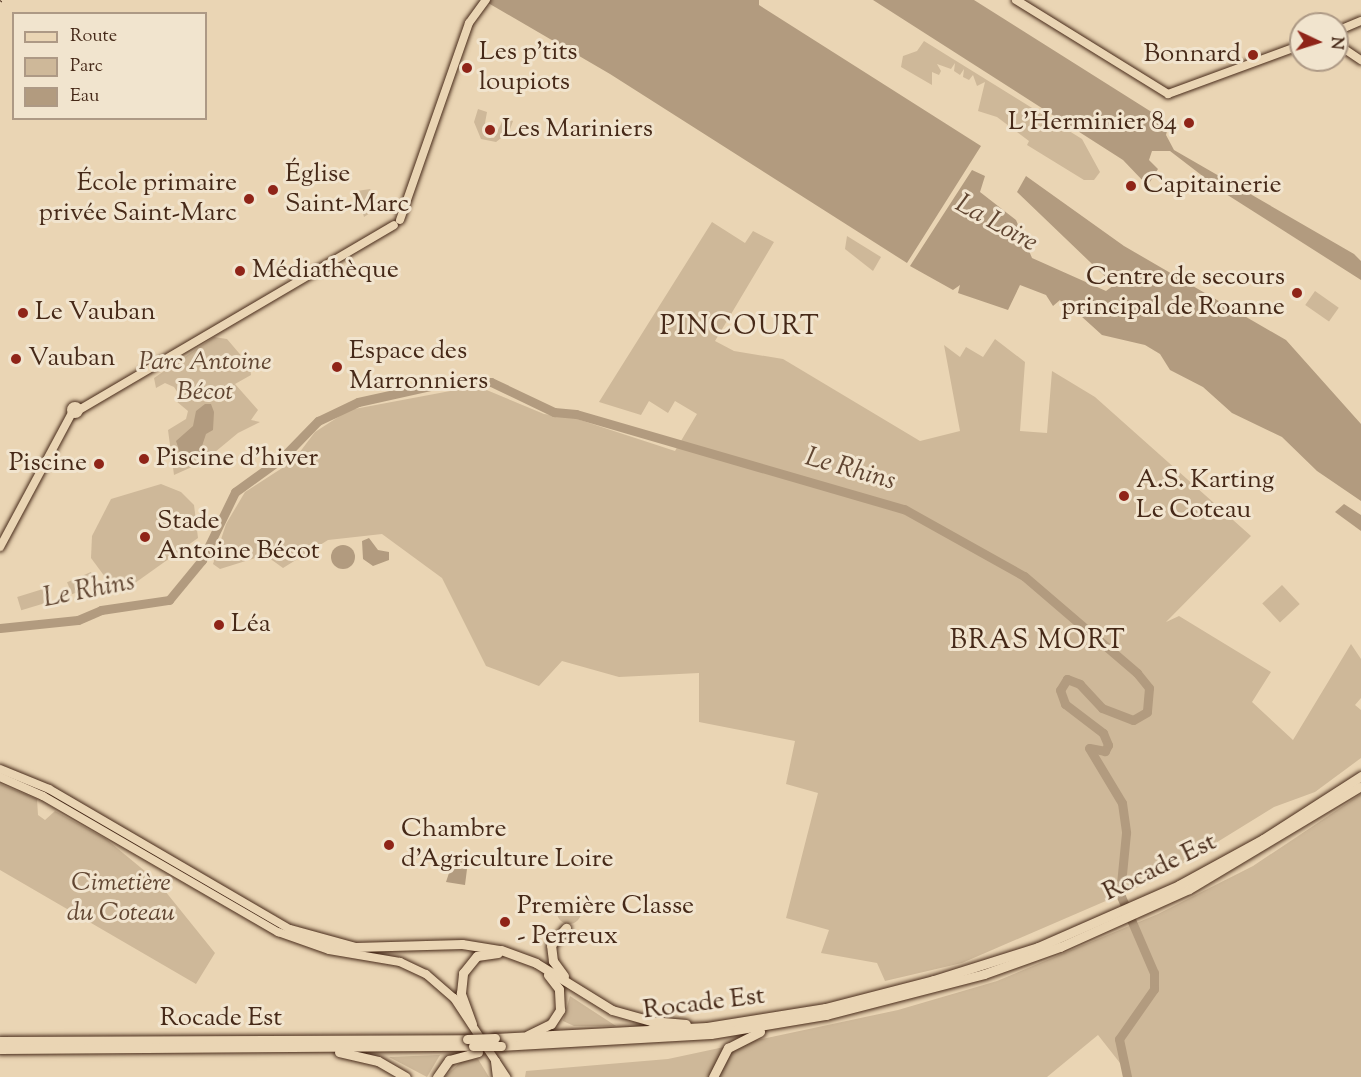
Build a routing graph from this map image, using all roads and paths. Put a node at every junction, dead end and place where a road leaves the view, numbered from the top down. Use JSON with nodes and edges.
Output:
{"nodes":[{"id":1,"x":1016,"y":0,"type":"edge"},
{"id":2,"x":483,"y":4,"type":"edge"},
{"id":3,"x":1289,"y":50,"type":"edge"},
{"id":4,"x":0,"y":547,"type":"edge"},
{"id":5,"x":0,"y":769,"type":"edge"},
{"id":6,"x":1361,"y":776,"type":"edge"},
{"id":7,"x":0,"y":777,"type":"edge"},
{"id":8,"x":1361,"y":786,"type":"edge"},
{"id":9,"x":1143,"y":906,"type":"junction"},
{"id":10,"x":1111,"y":921,"type":"junction"},
{"id":11,"x":566,"y":928,"type":"dead end"},
{"id":12,"x":290,"y":929,"type":"junction"},
{"id":13,"x":354,"y":953,"type":"junction"},
{"id":14,"x":572,"y":987,"type":"junction"},
{"id":15,"x":802,"y":1020,"type":"junction"},
{"id":16,"x":472,"y":1024,"type":"junction"},
{"id":17,"x":707,"y":1027,"type":"junction"},
{"id":18,"x":522,"y":1038,"type":"junction"},
{"id":19,"x":0,"y":1041,"type":"edge"},
{"id":20,"x":503,"y":1045,"type":"junction"},
{"id":21,"x":473,"y":1046,"type":"junction"},
{"id":22,"x":324,"y":1047,"type":"junction"},
{"id":23,"x":0,"y":1049,"type":"edge"},
{"id":24,"x":495,"y":1061,"type":"junction"},
{"id":25,"x":406,"y":1077,"type":"edge"},
{"id":26,"x":437,"y":1077,"type":"edge"},
{"id":27,"x":497,"y":1077,"type":"edge"},
{"id":28,"x":506,"y":1077,"type":"edge"},
{"id":29,"x":713,"y":1077,"type":"edge"}],
"edges":[{"from":1,"to":3,"type":"main road"},
{"from":2,"to":4,"type":"main road"},
{"from":5,"to":12,"type":"main road"},
{"from":6,"to":9,"type":"highway","name":"Rocade Est"},
{"from":7,"to":13,"type":"main road"},
{"from":8,"to":9,"type":"highway","name":"Rocade Est"},
{"from":9,"to":10,"type":"highway","name":"Rocade Est"},
{"from":10,"to":15,"type":"highway","name":"Rocade Est"},
{"from":10,"to":17,"type":"highway","name":"Rocade Est"},
{"from":11,"to":14,"type":"highway"},
{"from":12,"to":13,"type":"main road"},
{"from":12,"to":14,"type":"highway"},
{"from":13,"to":16,"type":"main road"},
{"from":14,"to":17,"type":"highway"},
{"from":15,"to":20,"type":"highway","name":"Rocade Est"},
{"from":15,"to":29,"type":"highway"},
{"from":16,"to":18,"type":"highway"},
{"from":16,"to":24,"type":"main road"},
{"from":17,"to":18,"type":"highway","name":"Rocade Est"},
{"from":18,"to":20,"type":"highway","name":"Rocade Est"},
{"from":19,"to":21,"type":"highway","name":"Rocade Est"},
{"from":20,"to":21,"type":"highway","name":"Rocade Est","bridge":true},
{"from":21,"to":22,"type":"highway","name":"Rocade Est"},
{"from":21,"to":26,"type":"highway"},
{"from":22,"to":23,"type":"highway","name":"Rocade Est"},
{"from":22,"to":25,"type":"highway"},
{"from":24,"to":27,"type":"highway"},
{"from":24,"to":28,"type":"main road"}]}
